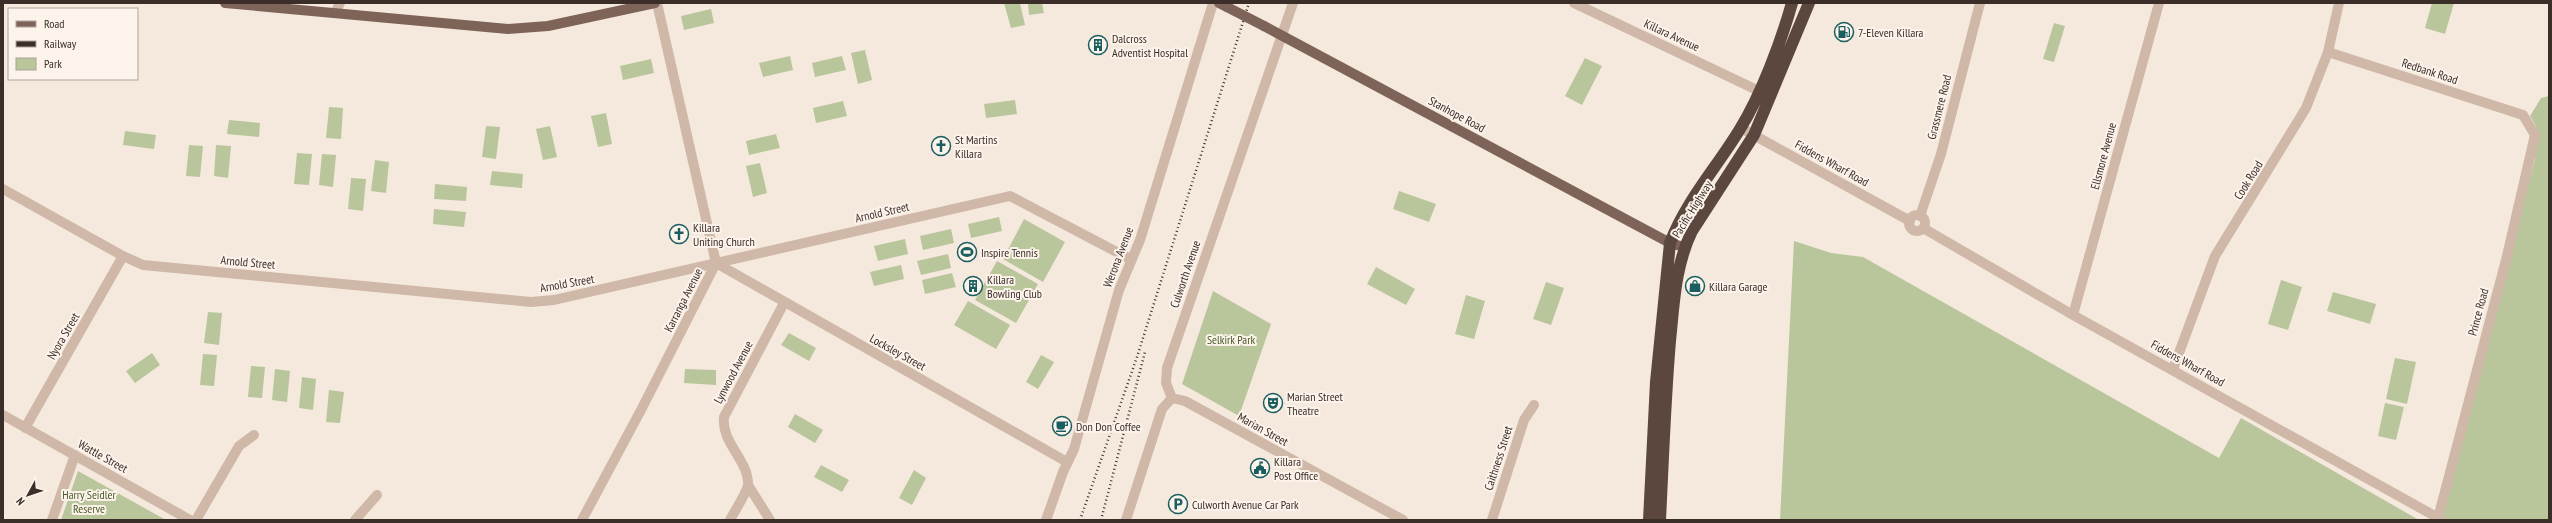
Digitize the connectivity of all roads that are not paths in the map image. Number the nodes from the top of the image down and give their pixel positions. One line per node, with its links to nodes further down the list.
1 (225, 3): 13 (main road)
2 (340, 3): 13 (street)
3 (656, 3): 13 (main road); 28 (street, Karranga Avenue)
4 (1213, 3): 27 (street, Werona Avenue)
5 (1293, 3): 14 (street)
6 (1574, 3): 16 (street, Killara Avenue)
7 (1792, 3): 16 (highway, Pacific Highway)
8 (1809, 3): 19 (highway, Pacific Highway)
9 (1980, 3): 21 (street, Grassmere Road)
10 (2159, 3): 30 (street, Ellsmore Avenue)
11 (2339, 3): 15 (street, Cook Road)
12 (1223, 5): 14 (main road, Stanhope Road, bridge)
13 (335, 13)
14 (1281, 35): 24 (main road, Stanhope Road); 32 (street, Culworth Avenue)
15 (2328, 52): 17 (street, Redbank Road); 31 (street, Cook Road)
16 (1759, 91): 18 (highway, Pacific Highway)
17 (2523, 115): 41 (street, Prince Road)
18 (1741, 128): 19 (street, Fiddens Wharf Road); 24 (highway, Pacific Highway)
19 (1754, 135): 22 (street, Fiddens Wharf Road); 25 (highway, Pacific Highway)
20 (3, 189): 26 (street, Arnold Street)
21 (1920, 216): 22 (street); 23 (street)
22 (1910, 221): 23 (street)
23 (1923, 228): 30 (street, Fiddens Wharf Road)
24 (1670, 242): 25 (main road, Stanhope Road); 53 (highway, Pacific Highway)
25 (1684, 247): 54 (highway, Pacific Highway)
26 (123, 256): 28 (street, Arnold Street); 35 (street, Nyora Street)
27 (1130, 259): 28 (street, Arnold Street); 38 (street, Werona Avenue)
28 (716, 263): 29 (street, Locksley Street); 46 (street, Karranga Avenue)
29 (784, 303): 38 (street, Locksley Street); 39 (street, Lynwood Avenue)
30 (2073, 315): 31 (street, Fiddens Wharf Road)
31 (2173, 369): 41 (street, Fiddens Wharf Road)
32 (1172, 398): 50 (street); 51 (street, Marian Street)
33 (1534, 406): 52 (street, Caithness Street)
34 (3, 415): 35 (street, Wattle Street)
35 (25, 428): 37 (street, Wattle Street)
36 (254, 435): 44 (street)
37 (75, 455): 42 (street); 43 (street, Wattle Street)
38 (1067, 462): 49 (street, Werona Avenue)
39 (748, 485): 47 (street); 48 (street, Lynwood Avenue)
40 (377, 495): 45 (street)
41 (2440, 519)
42 (52, 520)
43 (190, 520)
44 (196, 520)
45 (355, 520)
46 (582, 520)
47 (730, 520)
48 (770, 520)
49 (1046, 520)
50 (1126, 520)
51 (1403, 520)
52 (1492, 520)
53 (1649, 520)
54 (1660, 520)

